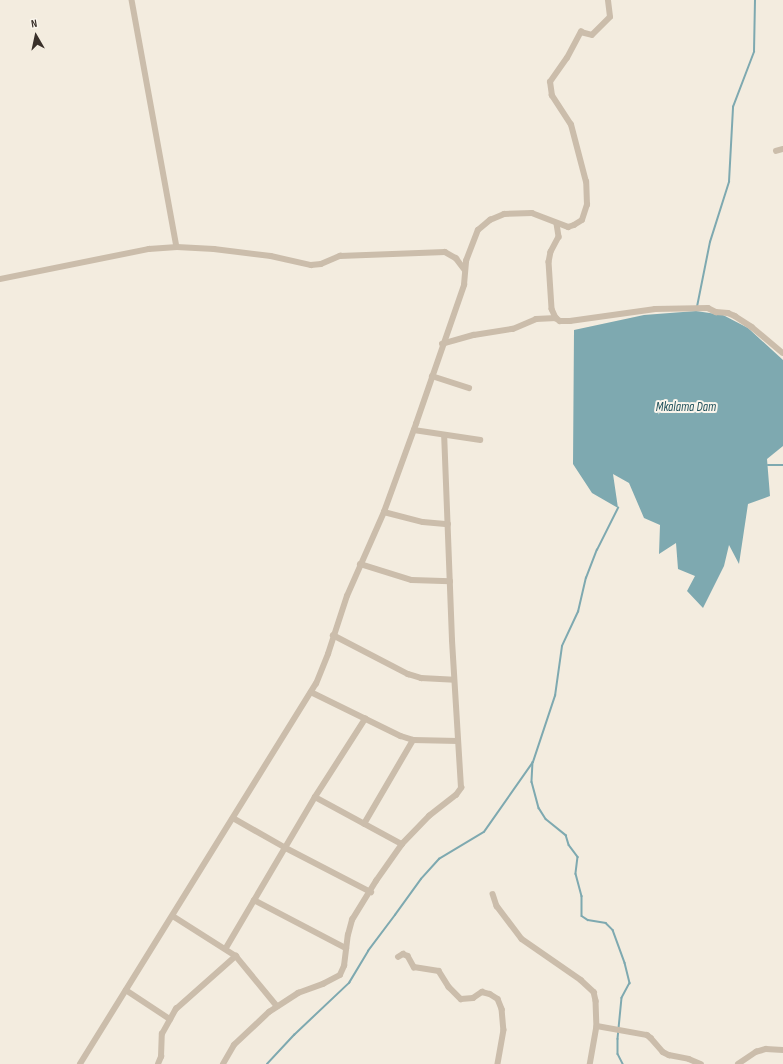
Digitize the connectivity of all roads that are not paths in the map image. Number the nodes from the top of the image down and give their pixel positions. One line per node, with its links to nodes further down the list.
1 (132, 0): 6 (street)
2 (608, 0): 5 (street)
3 (783, 149): 4 (street)
4 (776, 151)
5 (557, 224): 7 (street); 9 (street)
6 (177, 247): 7 (street); 8 (street)
7 (466, 271): 10 (street)
8 (0, 279)
9 (556, 318): 10 (street); 11 (street)
10 (442, 344): 12 (street)
11 (783, 353)
12 (432, 376): 13 (street); 14 (street)
13 (469, 388)
14 (414, 430): 15 (street); 17 (street)
15 (444, 436): 16 (street); 18 (street)
16 (480, 440)
17 (384, 512): 18 (street); 19 (street)
18 (448, 524): 20 (street)
19 (360, 564): 20 (street); 21 (street)
20 (450, 581): 22 (street)
21 (334, 635): 22 (street); 23 (street)
22 (454, 680): 26 (street)
23 (311, 692): 24 (street); 28 (street)
24 (365, 719): 25 (street); 27 (street)
25 (413, 740): 26 (street); 29 (street)
26 (458, 742): 30 (street)
27 (315, 797): 29 (street); 31 (street)
28 (233, 818): 31 (street); 35 (street)
29 (364, 824): 30 (street)
30 (402, 844): 32 (street)
31 (286, 848): 32 (street); 34 (street)
32 (371, 892): 37 (street)
33 (493, 894): 43 (street)
34 (254, 900): 36 (street); 37 (street)
35 (173, 916): 36 (street); 40 (street)
36 (226, 948): 38 (street)
37 (346, 948): 41 (street)
38 (236, 956): 41 (street); 42 (street)
39 (398, 957): 48 (street)
40 (126, 990): 42 (street); 45 (street)
41 (277, 1006): 47 (street)
42 (170, 1019): 46 (street)
43 (598, 1026): 49 (street); 50 (street)
44 (783, 1050): 51 (street)
45 (83, 1063)
46 (158, 1064)
47 (223, 1064)
48 (498, 1064)
49 (590, 1064)
50 (701, 1064)
51 (738, 1064)

